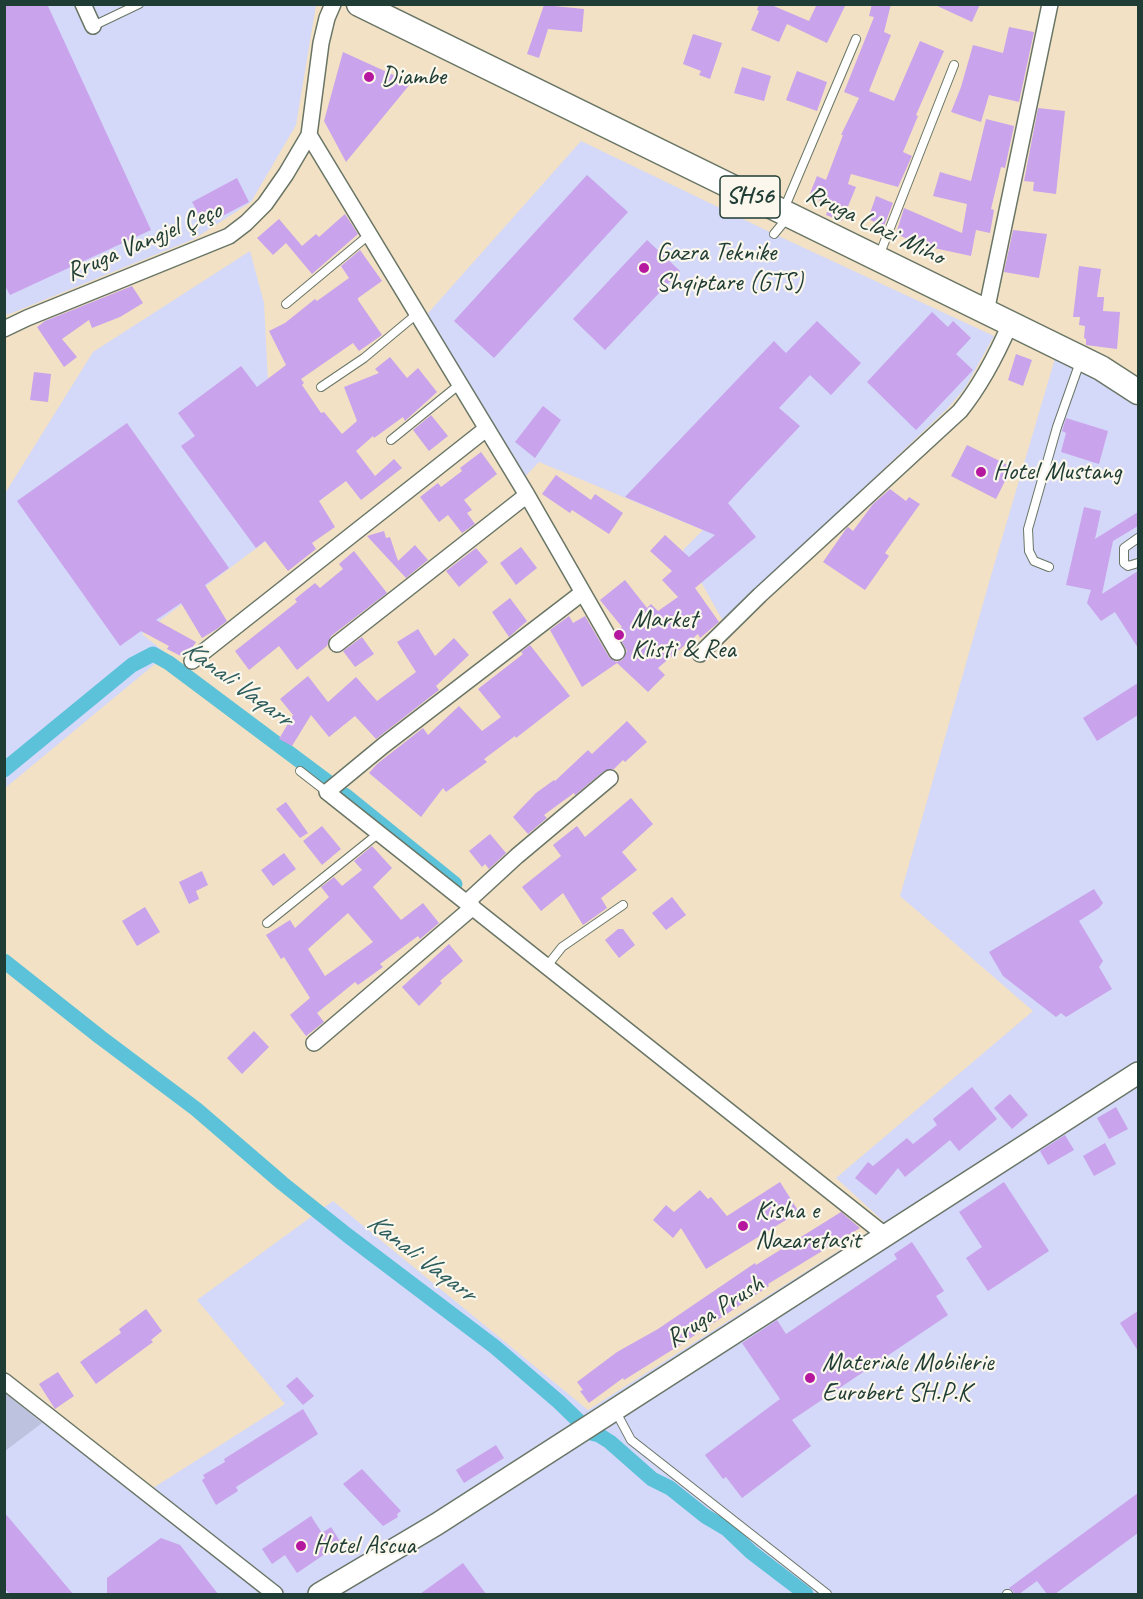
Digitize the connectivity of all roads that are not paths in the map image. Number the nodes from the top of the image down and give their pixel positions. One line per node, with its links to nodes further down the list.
1 (83, 4): 6 (street)
2 (139, 4): 6 (lane)
3 (333, 4): 9 (street, Rruga Vangjel Çeço)
4 (359, 4): 10 (main road, Rruga Llazi Miho / SH56)
5 (1050, 4): 14 (street)
6 (93, 26)
7 (856, 39): 10 (lane)
8 (954, 64): 12 (lane)
9 (309, 135): 11 (street); 17 (street, Rruga Vangjel Çeço)
10 (782, 221): 12 (main road, Rruga Llazi Miho / SH56)
11 (370, 234): 13 (lane); 15 (street)
12 (877, 259): 14 (main road, Rruga Llazi Miho / SH56)
13 (286, 304)
14 (986, 312): 16 (main road, Rruga Llazi Miho / SH56)
15 (418, 313): 19 (street); 20 (lane)
16 (1010, 324): 18 (main road, Rruga Llazi Miho / SH56); 31 (street)
17 (4, 329)
18 (1081, 358): 21 (main road, Rruga Llazi Miho / SH56); 27 (lane)
19 (460, 384): 22 (street); 23 (lane)
20 (321, 387)
21 (1138, 392)
22 (486, 429): 24 (street); 32 (street)
23 (391, 440)
24 (527, 495): 28 (street); 29 (street)
25 (1138, 538): 26 (lane)
26 (1138, 563)
27 (1049, 567)
28 (582, 592): 30 (street); 35 (street)
29 (337, 644)
30 (617, 652)
31 (700, 654)
32 (192, 660)
33 (300, 771): 35 (lane)
34 (610, 778): 37 (street)
35 (327, 792): 36 (street)
36 (379, 833): 37 (street); 39 (lane)
37 (470, 905): 40 (street); 41 (street)
38 (623, 905): 40 (lane)
39 (267, 923)
40 (547, 966): 43 (street)
41 (314, 1043)
42 (1138, 1073): 43 (street, Rruga Prush)
43 (885, 1235): 45 (street, Rruga Prush)
44 (4, 1381): 46 (street)
45 (605, 1414): 47 (street, Rruga Prush); 48 (lane)
46 (275, 1594)
47 (319, 1594)
48 (827, 1594)

